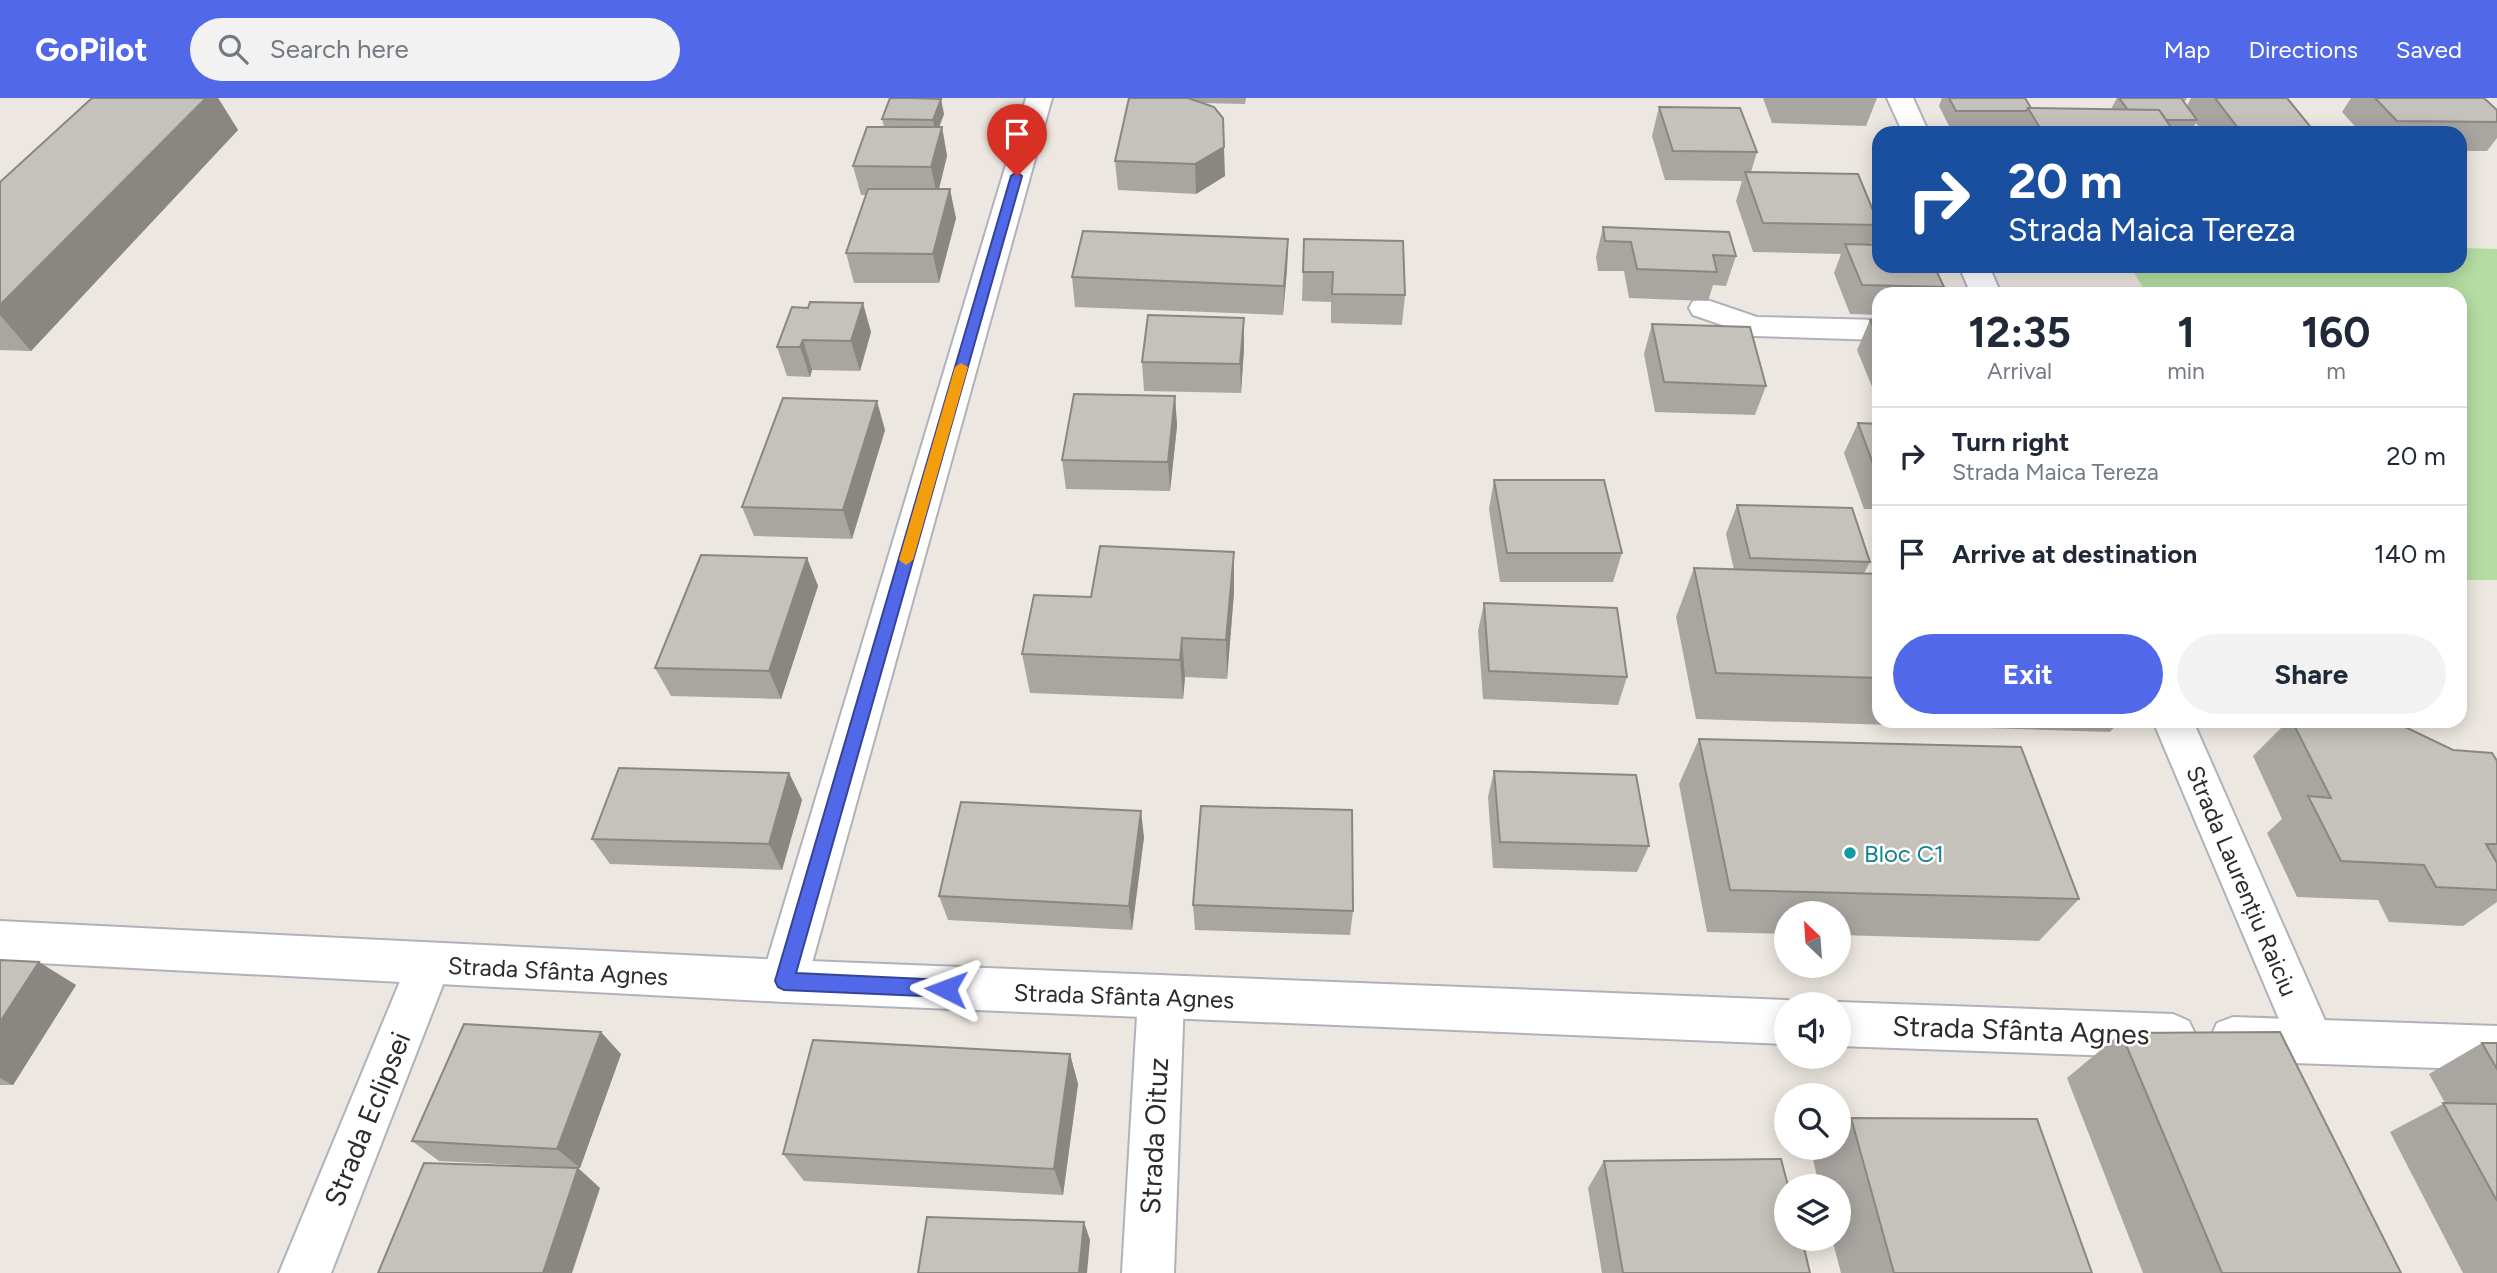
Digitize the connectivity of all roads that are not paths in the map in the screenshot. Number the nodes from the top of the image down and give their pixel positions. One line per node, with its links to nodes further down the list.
1 (1039, 98): 9 (street)
2 (1900, 98): 3 (street)
3 (1913, 126)
4 (1704, 308): 5 (street)
5 (1872, 330)
6 (2176, 728): 14 (street, Strada Laurențiu Raiciu)
7 (0, 941): 8 (street, Strada Sfânta Agnes)
8 (429, 964): 9 (street, Strada Sfânta Agnes); 17 (street, Strada Eclipsei)
9 (784, 981): 10 (street, Strada Sfânta Agnes)
10 (1161, 998): 11 (street, Strada Sfânta Agnes); 18 (street, Strada Oituz)
11 (1774, 1022)
12 (1851, 1024): 13 (street, Strada Sfânta Agnes)
13 (2248, 1039): 14 (street, Strada Sfânta Agnes); 16 (street)
14 (2311, 1041): 15 (street, Strada Sfânta Agnes)
15 (2497, 1048)
16 (2272, 1088)
17 (305, 1273)
18 (1148, 1273)

